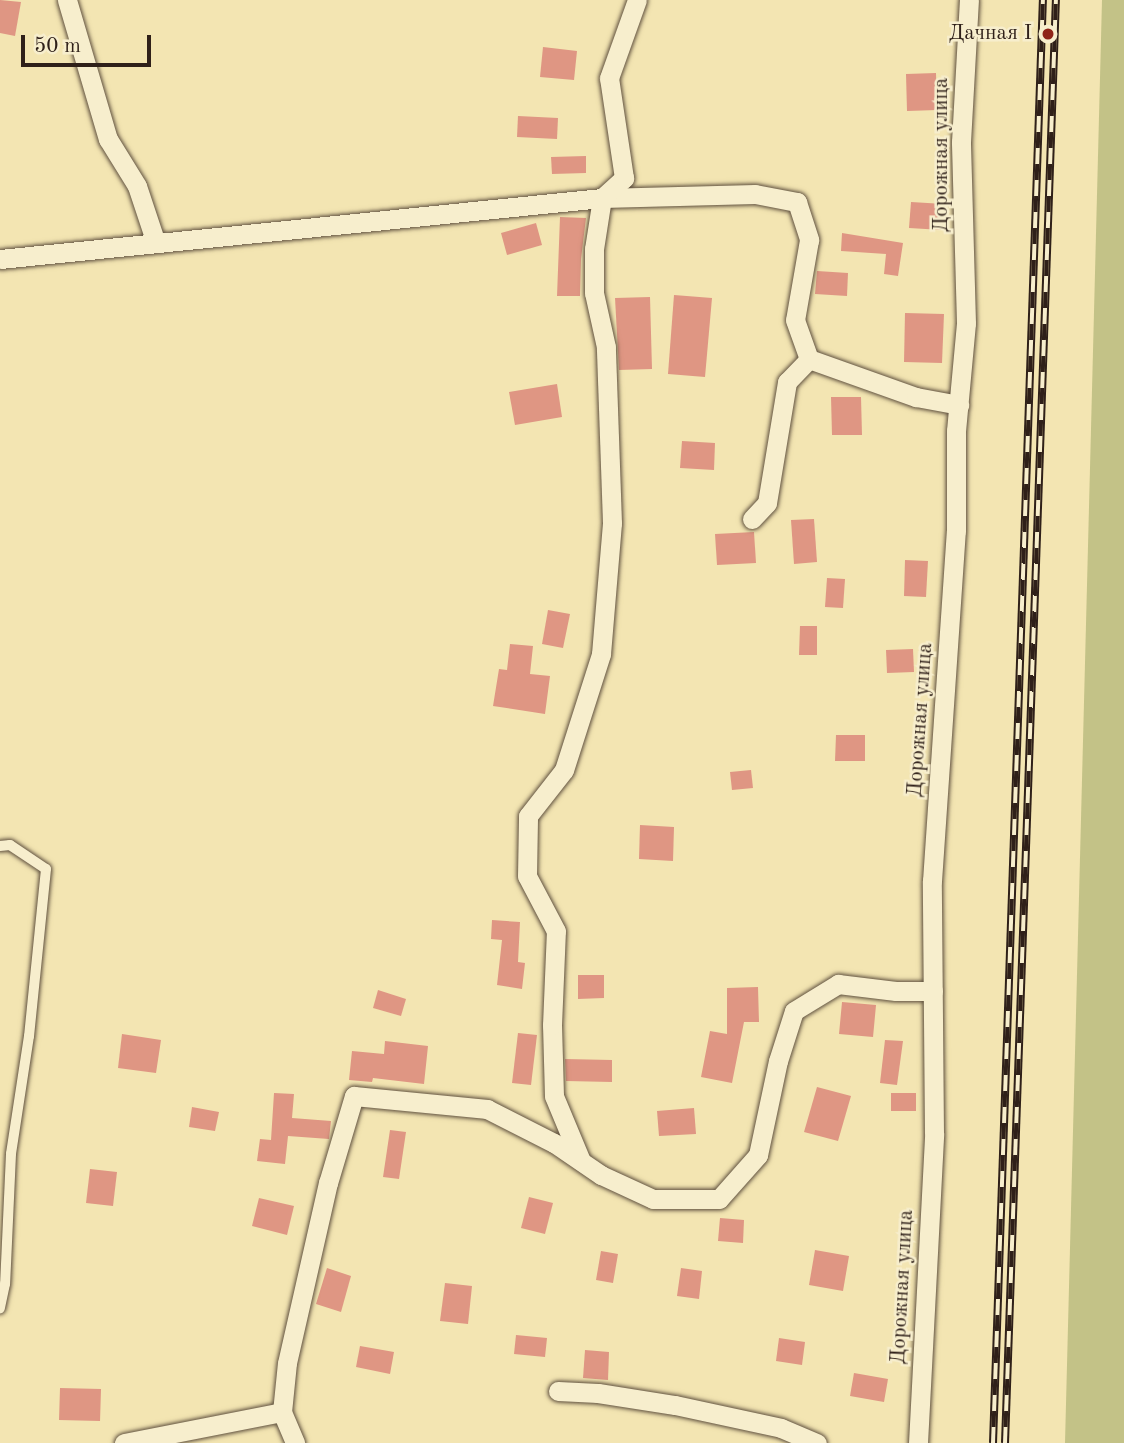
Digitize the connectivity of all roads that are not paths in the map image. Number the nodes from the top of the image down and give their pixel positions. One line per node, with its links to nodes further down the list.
1 (67, 0): 5 (street)
2 (637, 0): 4 (street)
3 (969, 0): 8 (street, Дорожная улица)
4 (602, 198): 5 (street); 7 (street); 12 (street)
5 (156, 243): 6 (street)
6 (0, 258)
7 (809, 359): 8 (street); 9 (street)
8 (959, 405): 11 (street, Дорожная улица)
9 (752, 519)
10 (0, 846): 13 (lane)
11 (933, 991): 12 (street); 19 (street, Дорожная улица)
12 (581, 1162): 15 (street)
13 (0, 1308)
14 (558, 1391): 18 (street)
15 (282, 1412): 16 (street); 17 (street)
16 (124, 1443)
17 (295, 1443)
18 (817, 1443)
19 (918, 1443)

